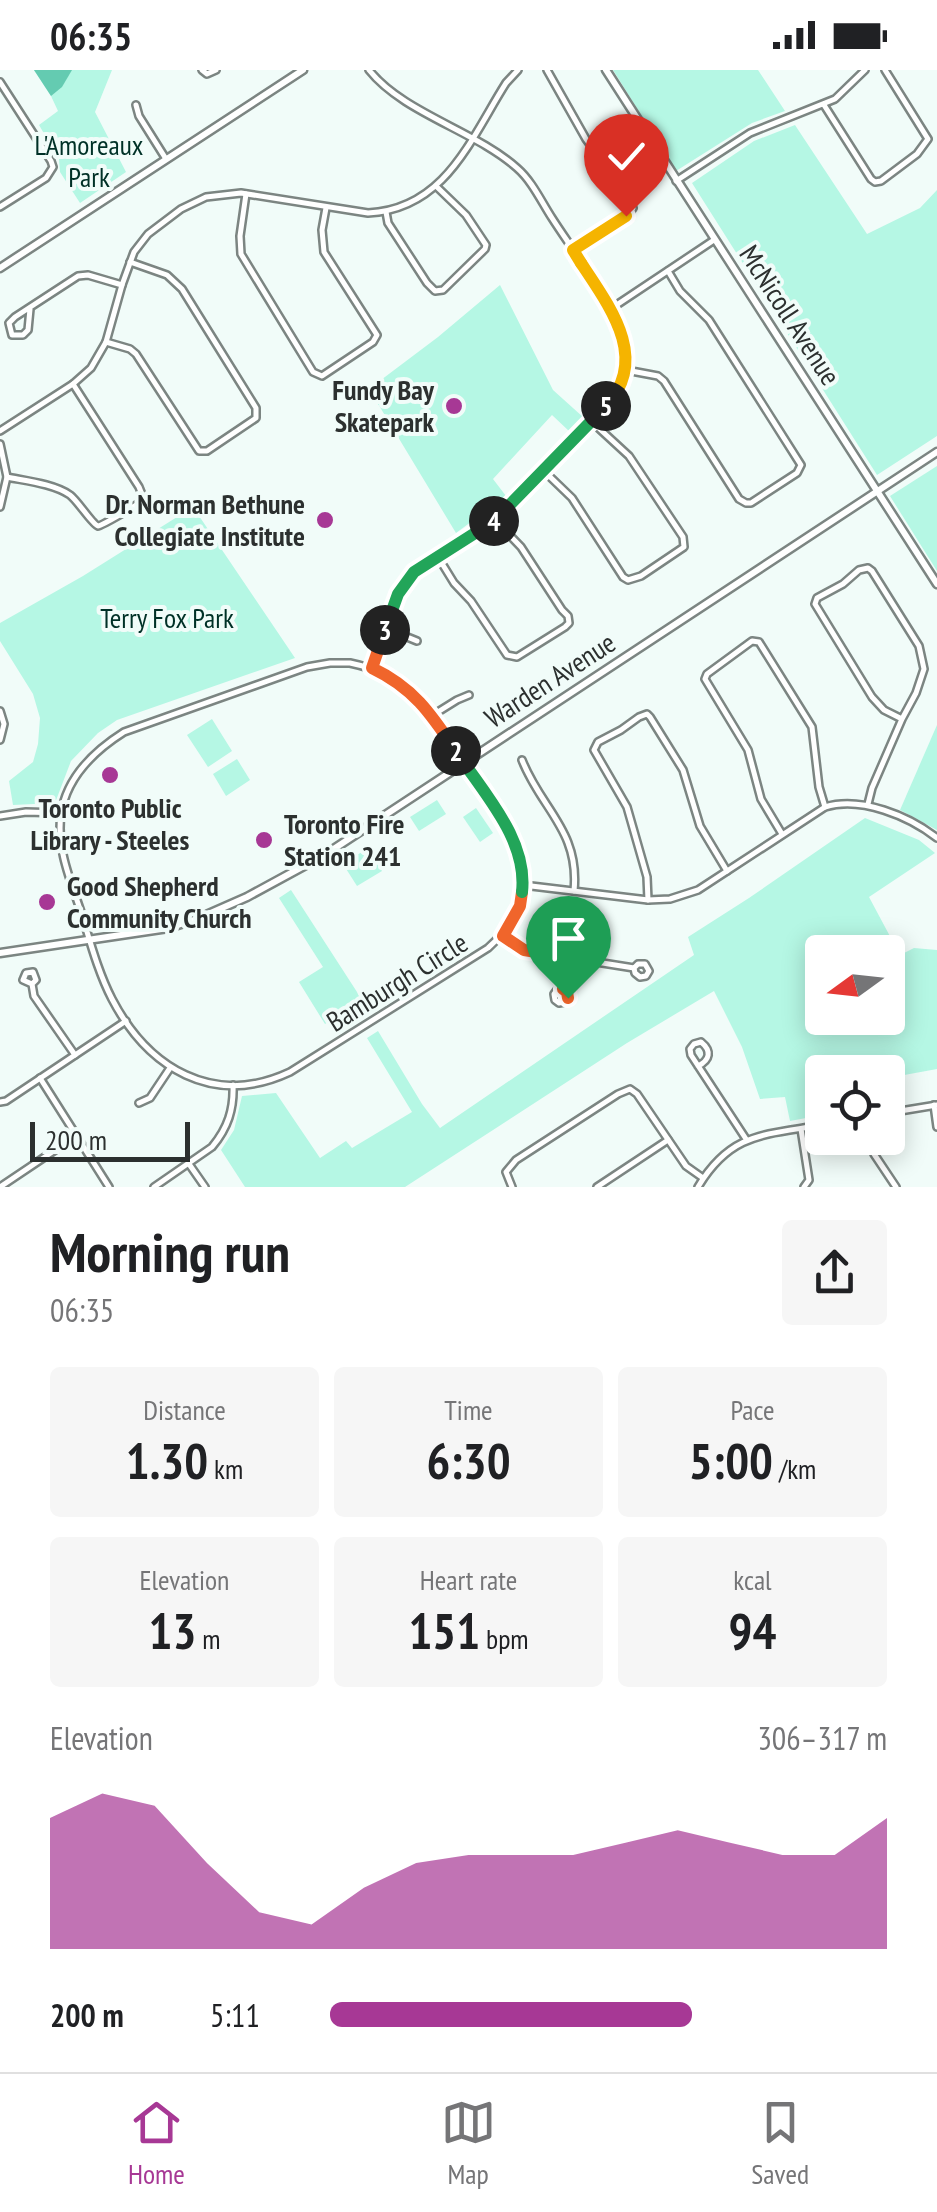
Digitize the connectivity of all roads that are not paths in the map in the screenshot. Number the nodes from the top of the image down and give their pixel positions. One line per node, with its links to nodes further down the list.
1 (202, 70): 2 (street)
2 (216, 70)
3 (303, 70): 14 (main road)
4 (369, 70): 13 (street)
5 (518, 70): 13 (street)
6 (547, 70): 22 (street)
7 (606, 70): 15 (main road, McNicoll Avenue)
8 (864, 70): 11 (street)
9 (885, 70): 11 (street)
10 (0, 82): 18 (street)
11 (824, 104): 15 (street)
12 (136, 105): 14 (street)
13 (472, 138): 16 (street); 22 (street)
14 (166, 159): 24 (main road)
15 (676, 181): 21 (main road, McNicoll Avenue)
16 (436, 188): 20 (street); 20 (street)
17 (246, 194): 19 (street); 19 (street); 23 (street)
18 (1, 203)
19 (326, 208): 20 (street)
20 (386, 212)
21 (714, 240): 25 (street); 38 (main road, McNicoll Avenue)
22 (573, 250): 28 (street)
23 (130, 262): 26 (street); 29 (street)
24 (0, 268)
25 (668, 271): 28 (street); 30 (street)
26 (122, 286): 27 (street); 29 (street)
27 (30, 309): 27 (street)
28 (609, 310): 30 (street)
29 (106, 342): 31 (street)
30 (626, 370): 32 (street)
31 (74, 384): 33 (street); 37 (street)
32 (592, 421): 36 (street); 36 (street)
33 (0, 431)
34 (0, 444): 37 (street)
35 (937, 452): 38 (main road, Warden Avenue)
36 (544, 471): 40 (street)
37 (7, 478): 39 (street)
38 (878, 490): 42 (main road, McNicoll Avenue); 52 (main road, Warden Avenue)
39 (0, 507)
40 (496, 520): 41 (street); 41 (street)
41 (438, 557): 43 (street)
42 (937, 584)
43 (386, 628): 44 (street); 45 (street)
44 (417, 641)
45 (372, 668): 48 (street); 55 (street)
46 (469, 695): 48 (street)
47 (0, 710): 50 (street)
48 (432, 716): 52 (street)
49 (902, 719): 49 (street); 53 (street)
50 (0, 740)
51 (522, 760): 61 (street)
52 (464, 764): 60 (street); 64 (main road, Warden Avenue)
53 (868, 804): 54 (street); 58 (street)
54 (826, 806): 57 (street); 57 (street)
55 (61, 813): 56 (street); 64 (street, Bamburgh Circle)
56 (0, 816)
57 (782, 834): 59 (street)
58 (937, 838)
59 (727, 871): 62 (street); 62 (street)
60 (523, 885): 61 (street); 63 (street, Bamburgh Circle)
61 (574, 890): 62 (street)
62 (648, 900)
63 (503, 936): 66 (street); 75 (street, Bamburgh Circle)
64 (90, 940): 65 (main road, Warden Avenue); 70 (street, Bamburgh Circle)
65 (0, 953)
66 (567, 957): 67 (street); 69 (street)
67 (634, 968)
68 (32, 984): 71 (street)
69 (563, 989)
70 (126, 1020): 71 (street); 73 (street, Bamburgh Circle)
71 (75, 1055): 74 (street)
72 (698, 1066): 72 (street); 84 (street)
73 (170, 1068): 75 (street, Bamburgh Circle); 77 (street)
74 (40, 1078): 76 (street); 83 (street)
75 (233, 1085): 87 (street)
76 (0, 1102)
77 (139, 1103)
78 (935, 1105): 79 (street); 80 (street)
79 (905, 1110)
80 (937, 1127)
81 (805, 1128): 82 (street)
82 (800, 1129): 84 (street); 96 (street)
83 (76, 1136): 89 (street); 90 (street)
84 (746, 1139): 88 (street)
85 (668, 1140): 88 (street); 93 (street); 94 (street)
86 (875, 1155): 97 (street)
87 (189, 1164): 91 (street); 92 (street)
88 (703, 1178): 95 (street)
89 (0, 1187)
90 (109, 1187)
91 (154, 1187)
92 (205, 1187)
93 (512, 1187)
94 (597, 1187)
95 (698, 1187)
96 (804, 1187)
97 (896, 1187)

